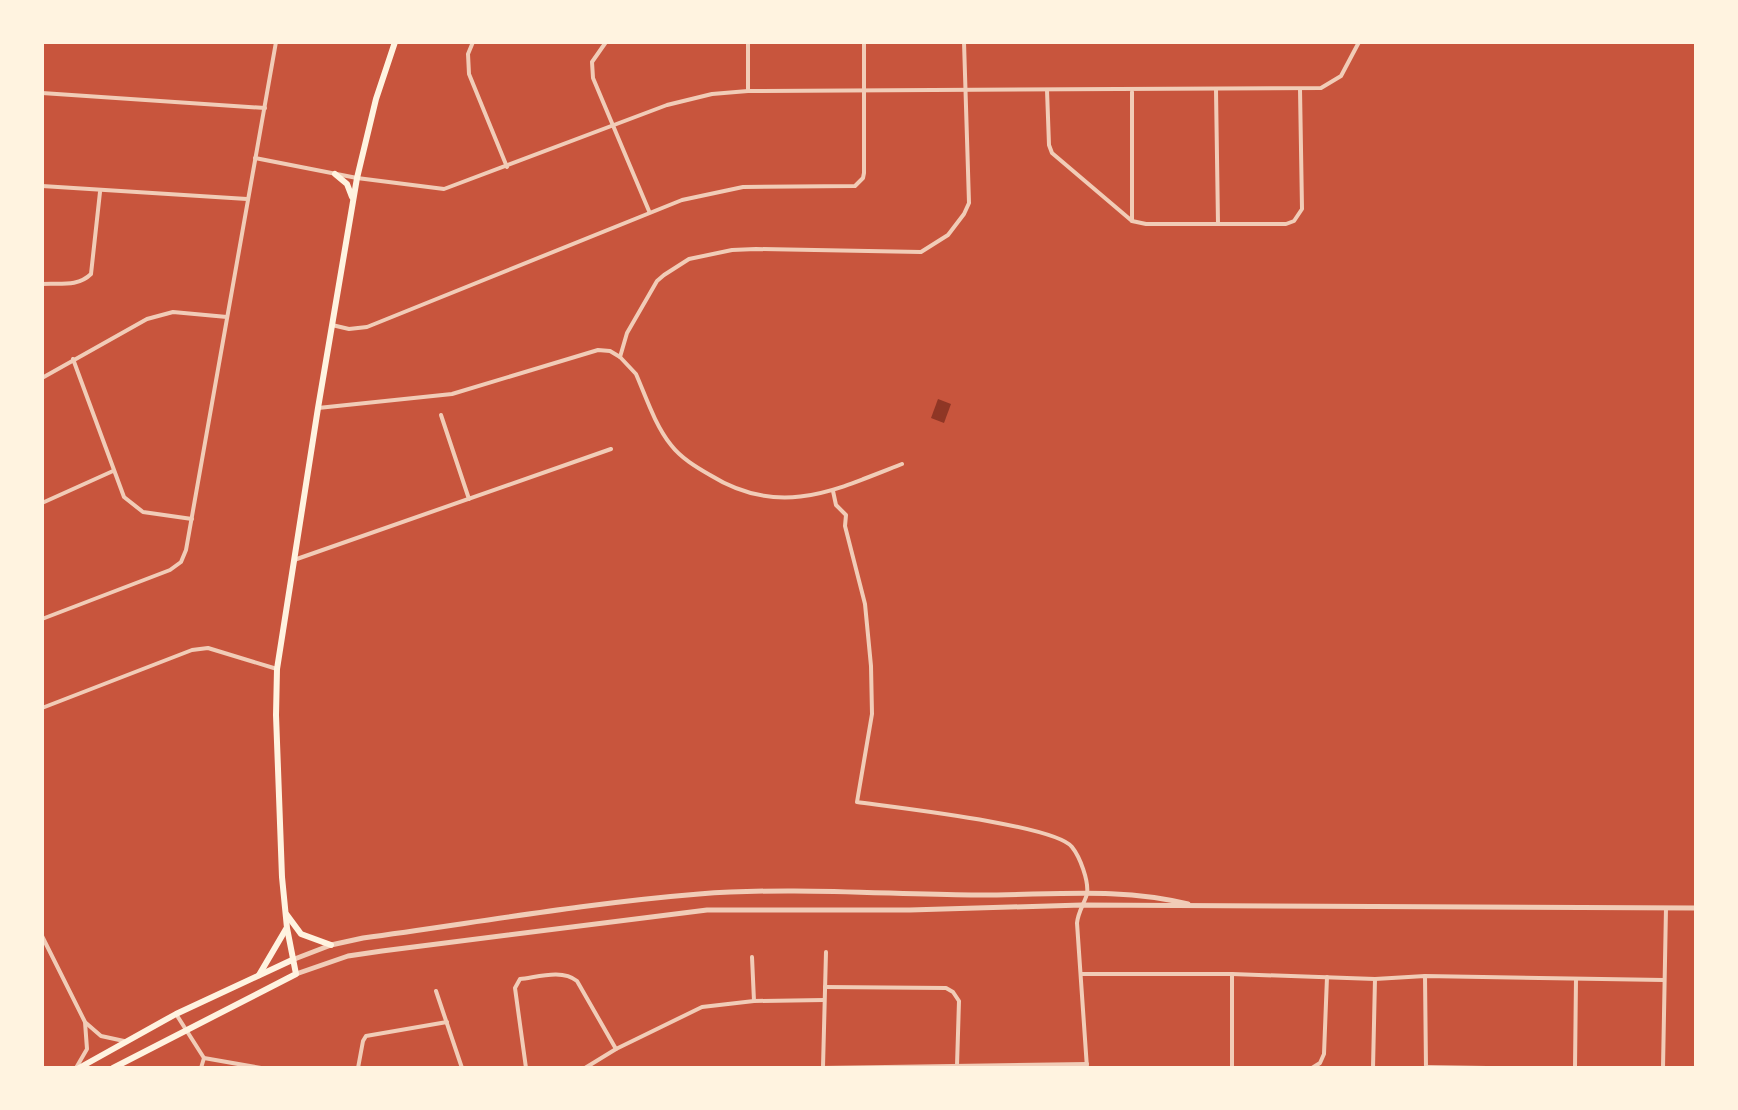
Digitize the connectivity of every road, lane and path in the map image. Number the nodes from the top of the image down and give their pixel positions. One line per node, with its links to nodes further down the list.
1 (276, 42): 17 (street)
2 (395, 42): 22 (main road)
3 (473, 42): 20 (street)
4 (606, 42): 18 (street)
5 (748, 42): 14 (street)
6 (864, 42): 10 (street)
7 (964, 42): 15 (street)
8 (1359, 42): 9 (street)
9 (1300, 89): 13 (street); 29 (street)
10 (865, 90): 14 (street); 15 (street); 27 (street)
11 (1047, 90): 12 (street); 15 (street); 28 (street)
12 (1132, 90): 13 (street); 28 (street)
13 (1216, 90): 29 (street)
14 (748, 91): 18 (street)
15 (964, 91): 33 (street)
16 (42, 93): 17 (street)
17 (265, 108): 19 (street)
18 (612, 124): 20 (street); 27 (street)
19 (255, 158): 21 (street); 25 (street)
20 (507, 167): 22 (street)
21 (335, 174): 22 (street); 26 (main road)
22 (357, 178): 26 (main road)
23 (42, 186): 24 (street)
24 (100, 192): 25 (street); 30 (street)
25 (247, 199): 31 (street)
26 (354, 200): 32 (main road)
27 (649, 211): 32 (street)
28 (1132, 221): 29 (street)
29 (1218, 224)
30 (42, 284)
31 (228, 318): 34 (street); 44 (street)
32 (332, 325): 36 (main road)
33 (620, 357): 36 (street); 41 (street)
34 (73, 359): 35 (street); 39 (street)
35 (42, 378)
36 (318, 408): 45 (main road)
37 (441, 415): 42 (street)
38 (611, 449): 42 (street)
39 (113, 471): 43 (street); 44 (street)
40 (863, 479): 41 (street)
41 (833, 491): 49 (street)
42 (469, 499): 45 (street)
43 (42, 503)
44 (192, 519): 46 (street)
45 (294, 560): 47 (main road)
46 (42, 619)
47 (277, 669): 48 (street); 54 (main road)
48 (42, 708)
49 (1087, 893): 50 (street); 51 (street); 57 (street)
50 (1082, 905): 51 (street); 61 (street); 62 (street)
51 (1193, 905): 52 (street)
52 (1666, 908): 53 (street); 69 (street)
53 (1696, 908)
54 (285, 912): 55 (main road); 57 (main road)
55 (287, 928): 60 (main road); 66 (main road)
56 (43, 940): 75 (street)
57 (331, 945): 60 (street)
58 (826, 952): 70 (street)
59 (752, 957): 73 (street)
60 (292, 960): 61 (main road); 66 (main road)
61 (296, 974): 77 (main road)
62 (1081, 974): 63 (street); 82 (street)
63 (1232, 974): 65 (street); 96 (street)
64 (1425, 976): 67 (street); 68 (street); 86 (street)
65 (1327, 977): 67 (street); 83 (street)
66 (257, 978): 74 (main road)
67 (1375, 979): 98 (street)
68 (1576, 979): 69 (street); 100 (street)
69 (1664, 980): 101 (street)
70 (825, 987): 72 (street); 81 (street)
71 (436, 991): 76 (street)
72 (824, 1000): 73 (street); 95 (street)
73 (754, 1001): 79 (street)
74 (176, 1014): 77 (street); 78 (main road)
75 (85, 1022): 78 (street); 87 (street)
76 (447, 1022): 91 (street); 92 (street)
77 (185, 1029): 80 (street); 88 (main road)
78 (125, 1041): 87 (main road)
79 (616, 1049): 93 (street); 94 (street)
80 (204, 1058): 89 (street); 90 (street)
81 (957, 1066): 84 (street); 85 (street)
82 (1087, 1066): 85 (street)
83 (1321, 1066): 97 (street)
84 (916, 1067): 95 (street)
85 (965, 1067)
86 (1426, 1067): 99 (street)
87 (78, 1068)
88 (113, 1068)
89 (201, 1068)
90 (261, 1068)
91 (358, 1068)
92 (462, 1068)
93 (526, 1068)
94 (585, 1068)
95 (822, 1068)
96 (1232, 1068)
97 (1312, 1068)
98 (1373, 1068)
99 (1487, 1068)
100 (1575, 1068)
101 (1663, 1068)

